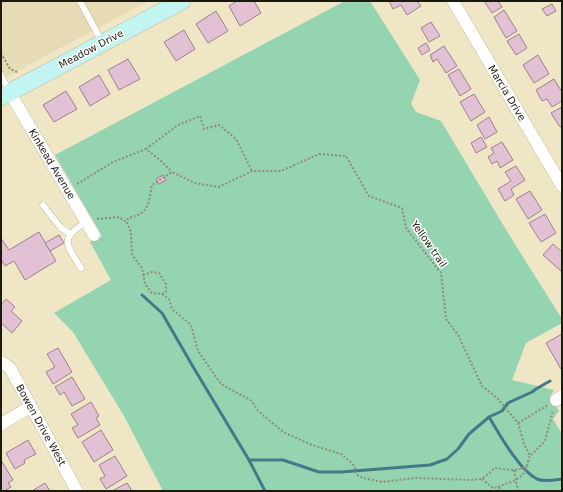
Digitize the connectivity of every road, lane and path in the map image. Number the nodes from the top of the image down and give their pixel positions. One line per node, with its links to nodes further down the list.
1 (80, 1): 4 (lane)
2 (182, 1): 4 (street, Meadow Drive)
3 (452, 1): 12 (street, Marcia Drive)
4 (102, 43): 8 (street, Meadow Drive)
5 (1, 53): 6 (path)
6 (17, 72)
7 (1, 75): 8 (lane)
8 (5, 95): 13 (street, Kinkead Avenue)
9 (146, 149): 10 (path); 11 (path, Yellow trail); 13 (path)
10 (252, 171): 11 (path, Yellow trail); 25 (path, Yellow trail)
11 (172, 172): 16 (path)
12 (562, 186)
13 (66, 188): 15 (street, Kinkead Avenue)
14 (43, 204): 17 (lane)
15 (86, 222): 16 (path); 17 (lane); 18 (street, Kinkead Avenue)
16 (127, 224): 20 (path)
17 (70, 234): 19 (lane)
18 (94, 235)
19 (81, 268)
20 (143, 275): 21 (path); 21 (path)
21 (162, 294): 30 (path)
22 (1, 362): 24 (street, Bowen Drive West)
23 (559, 398): 25 (path); 27 (path)
24 (30, 407): 26 (street); 33 (street, Bowen Drive West)
25 (518, 423): 27 (path, Yellow trail)
26 (1, 424)
27 (530, 455): 28 (path)
28 (527, 464): 29 (path); 31 (path)
29 (514, 470): 30 (path); 31 (path)
30 (482, 479): 32 (path)
31 (516, 481): 32 (path); 35 (path)
32 (498, 487): 34 (path)
33 (77, 491)
34 (504, 491)
35 (518, 491)

